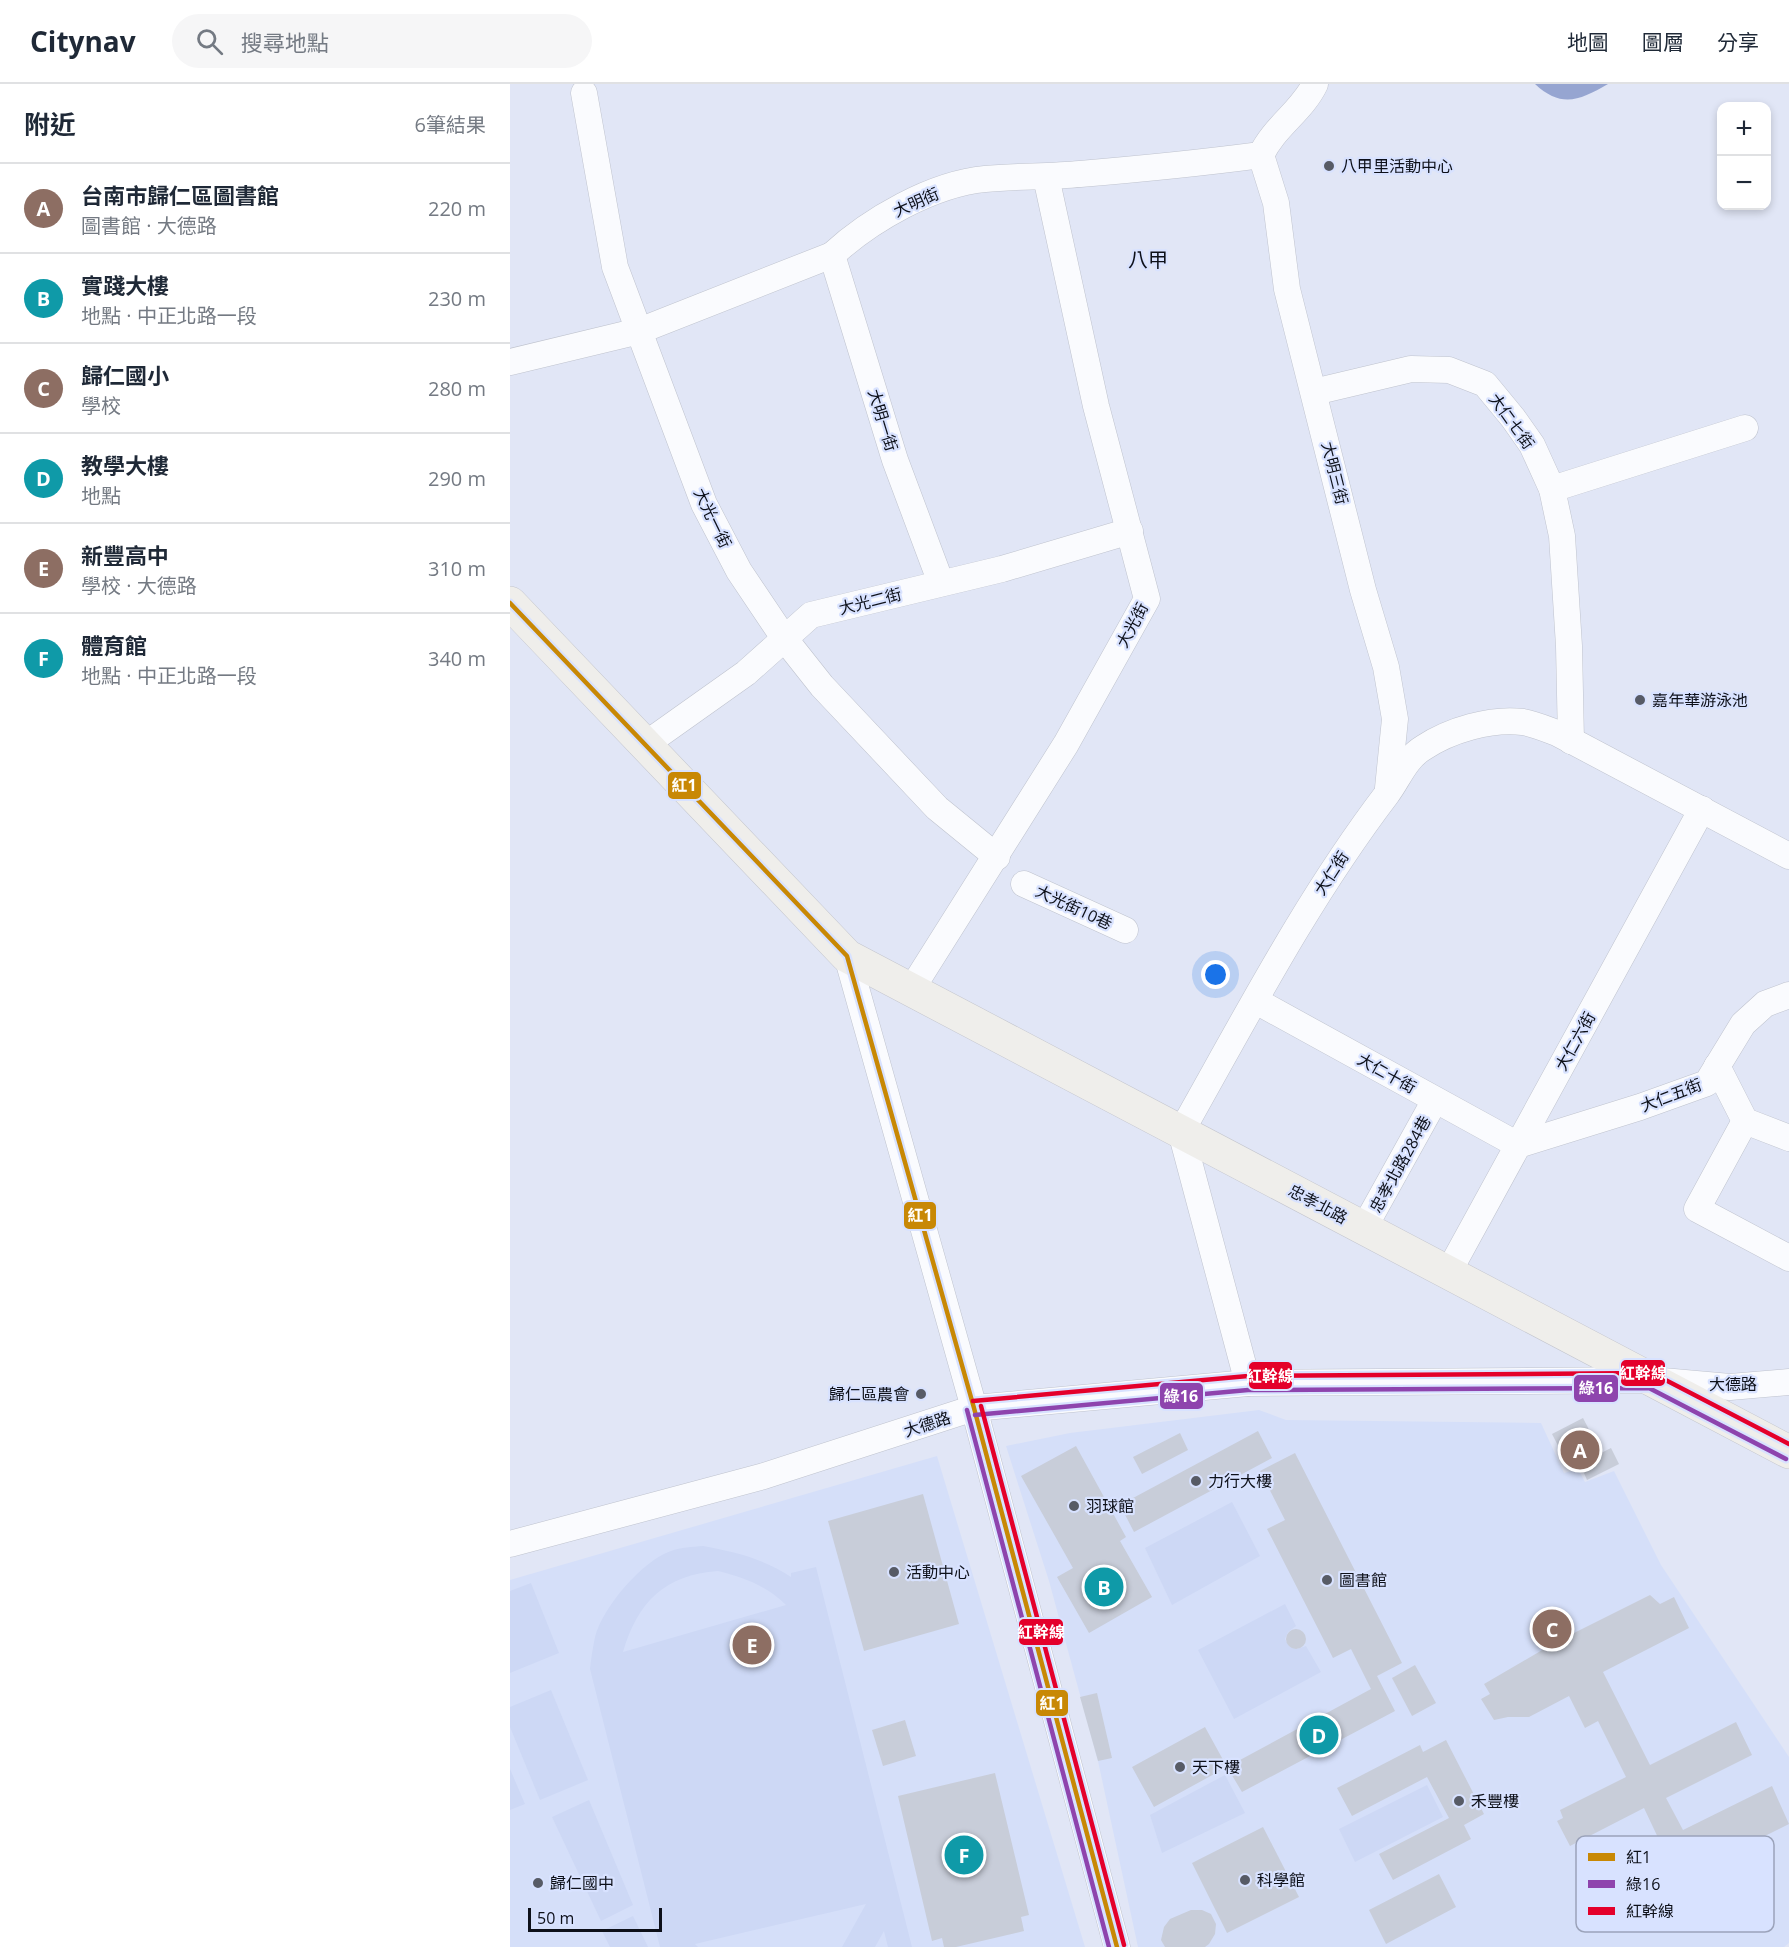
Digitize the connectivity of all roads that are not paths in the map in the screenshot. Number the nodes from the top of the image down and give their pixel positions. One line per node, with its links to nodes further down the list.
1 (1315, 84): 3 (street)
2 (584, 93): 6 (street, 大光一街)
3 (1261, 155): 4 (street, 大明街); 8 (street, 大明三街)
4 (1046, 177): 5 (street, 大明街); 11 (street, 大光街)
5 (832, 255): 6 (street, 大明街); 12 (street, 大明一街)
6 (639, 331): 7 (street, 大明街); 14 (street, 大光一街)
7 (510, 362)
8 (1314, 392): 10 (street, 大仁七街); 17 (street, 大明三街)
9 (1745, 428): 10 (street)
10 (1552, 489): 15 (street, 大仁七街)
11 (1130, 531): 12 (street, 大光二街); 20 (street, 大光街)
12 (941, 583): 14 (street, 大光二街)
13 (510, 603): 16 (main road, 忠孝北路)
14 (784, 638): 16 (street, 大光二街); 20 (street, 大光一街)
15 (1571, 741): 17 (street, 大仁街); 18 (street, 大仁街)
16 (646, 744): 23 (main road, 忠孝北路)
17 (1388, 792): 26 (street, 大仁街)
18 (1702, 809): 19 (street, 大仁街); 32 (street, 大仁六街)
19 (1789, 856)
20 (997, 857): 24 (street, 大光街)
21 (1024, 884): 22 (street, 大光街10巷)
22 (1125, 930)
23 (847, 956): 24 (main road, 忠孝北路); 39 (street)
24 (911, 990): 30 (main road, 忠孝北路)
25 (1789, 995): 27 (street, 大仁五街)
26 (1256, 1001): 28 (street, 大仁十街); 30 (street, 大仁街)
27 (1717, 1066): 29 (street); 32 (street, 大仁五街)
28 (1436, 1100): 32 (street, 大仁十街); 33 (street, 忠孝北路284巷)
29 (1745, 1121): 31 (street); 34 (street)
30 (1181, 1132): 33 (main road, 忠孝北路); 38 (street)
31 (1789, 1138)
32 (1518, 1145): 35 (street, 大仁六街)
33 (1364, 1228): 35 (main road, 忠孝北路)
34 (1789, 1258)
35 (1448, 1273): 36 (main road, 忠孝北路)
36 (1651, 1380): 37 (street, 大德路); 38 (street, 大德路); 40 (main road, 忠孝北路)
37 (1789, 1382)
38 (1248, 1383): 39 (street, 大德路)
39 (974, 1408): 41 (street, 大德路); 42 (street)
40 (1789, 1452)
41 (510, 1544)
42 (1117, 1947)

